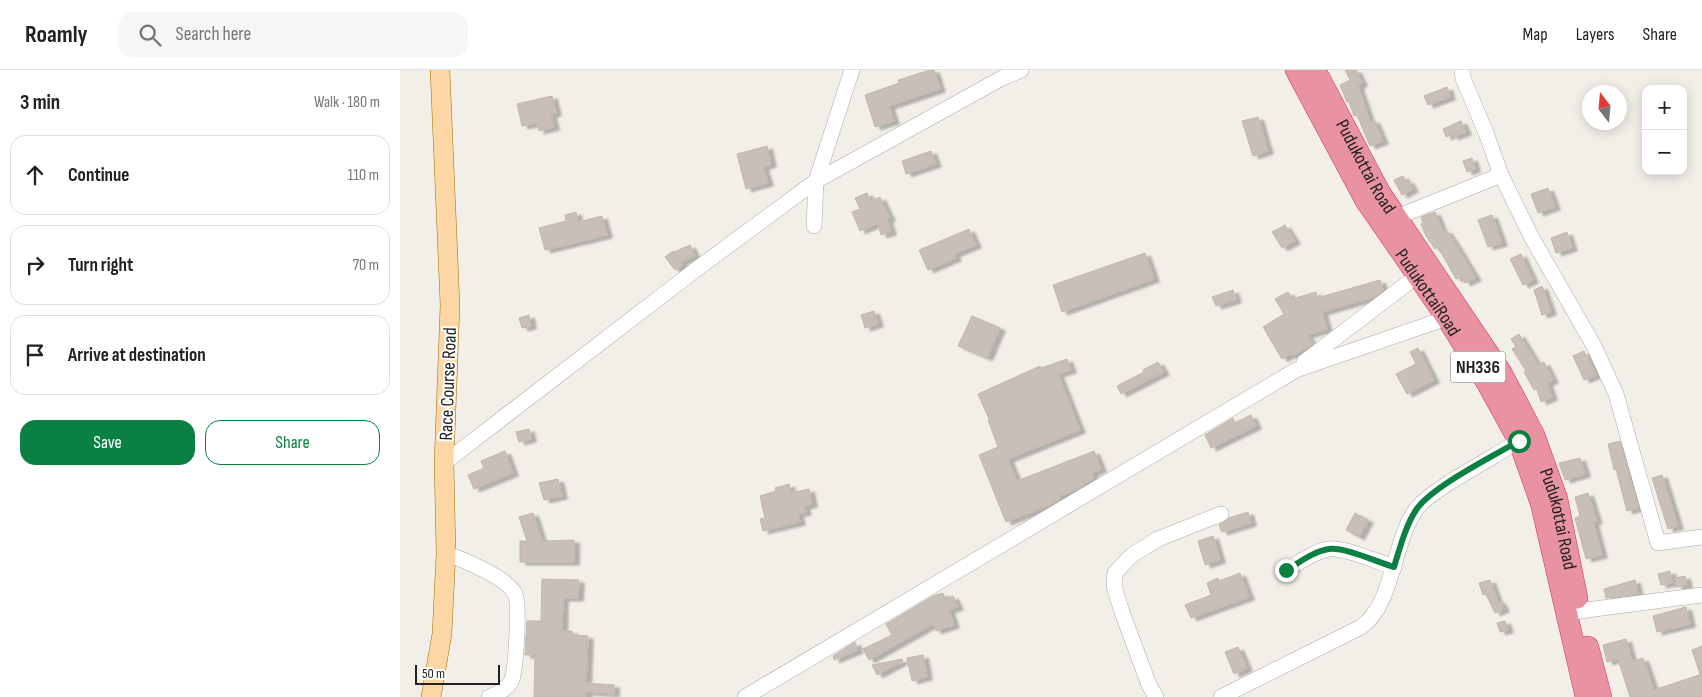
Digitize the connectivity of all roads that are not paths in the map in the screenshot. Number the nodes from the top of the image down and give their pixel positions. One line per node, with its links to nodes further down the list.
1 (440, 70): 15 (main road, Race Course Road)
2 (852, 70): 8 (street)
3 (1021, 70): 8 (street)
4 (1296, 70): 11 (highway, PudukottaiRoad / NH336)
5 (1315, 70): 9 (highway, Pudukottai Road / NH336)
6 (1462, 70): 7 (street)
7 (1501, 175): 9 (street); 17 (street)
8 (816, 181): 10 (street); 15 (street)
9 (1396, 217): 22 (highway, Pudukottai Road / NH336)
10 (814, 226)
11 (1417, 276): 12 (highway, PudukottaiRoad / NH336); 13 (street)
12 (1447, 318): 13 (street); 14 (highway, PudukottaiRoad / NH336)
13 (1296, 370): 25 (street)
14 (1519, 441): 19 (street); 22 (highway, PudukottaiRoad / NH336)
15 (444, 462): 18 (main road, Race Course Road)
16 (1221, 514): 26 (street)
17 (1702, 537)
18 (446, 552): 23 (main road, Race Course Road); 24 (street)
19 (1394, 567): 20 (street); 27 (street)
20 (1286, 570)
21 (1702, 594): 22 (street)
22 (1573, 613): 28 (highway, PudukottaiRoad / NH336); 29 (highway, Pudukottai Road / NH336)
23 (431, 697)
24 (489, 697)
25 (744, 697)
26 (1156, 697)
27 (1220, 697)
28 (1586, 697)
29 (1601, 697)

